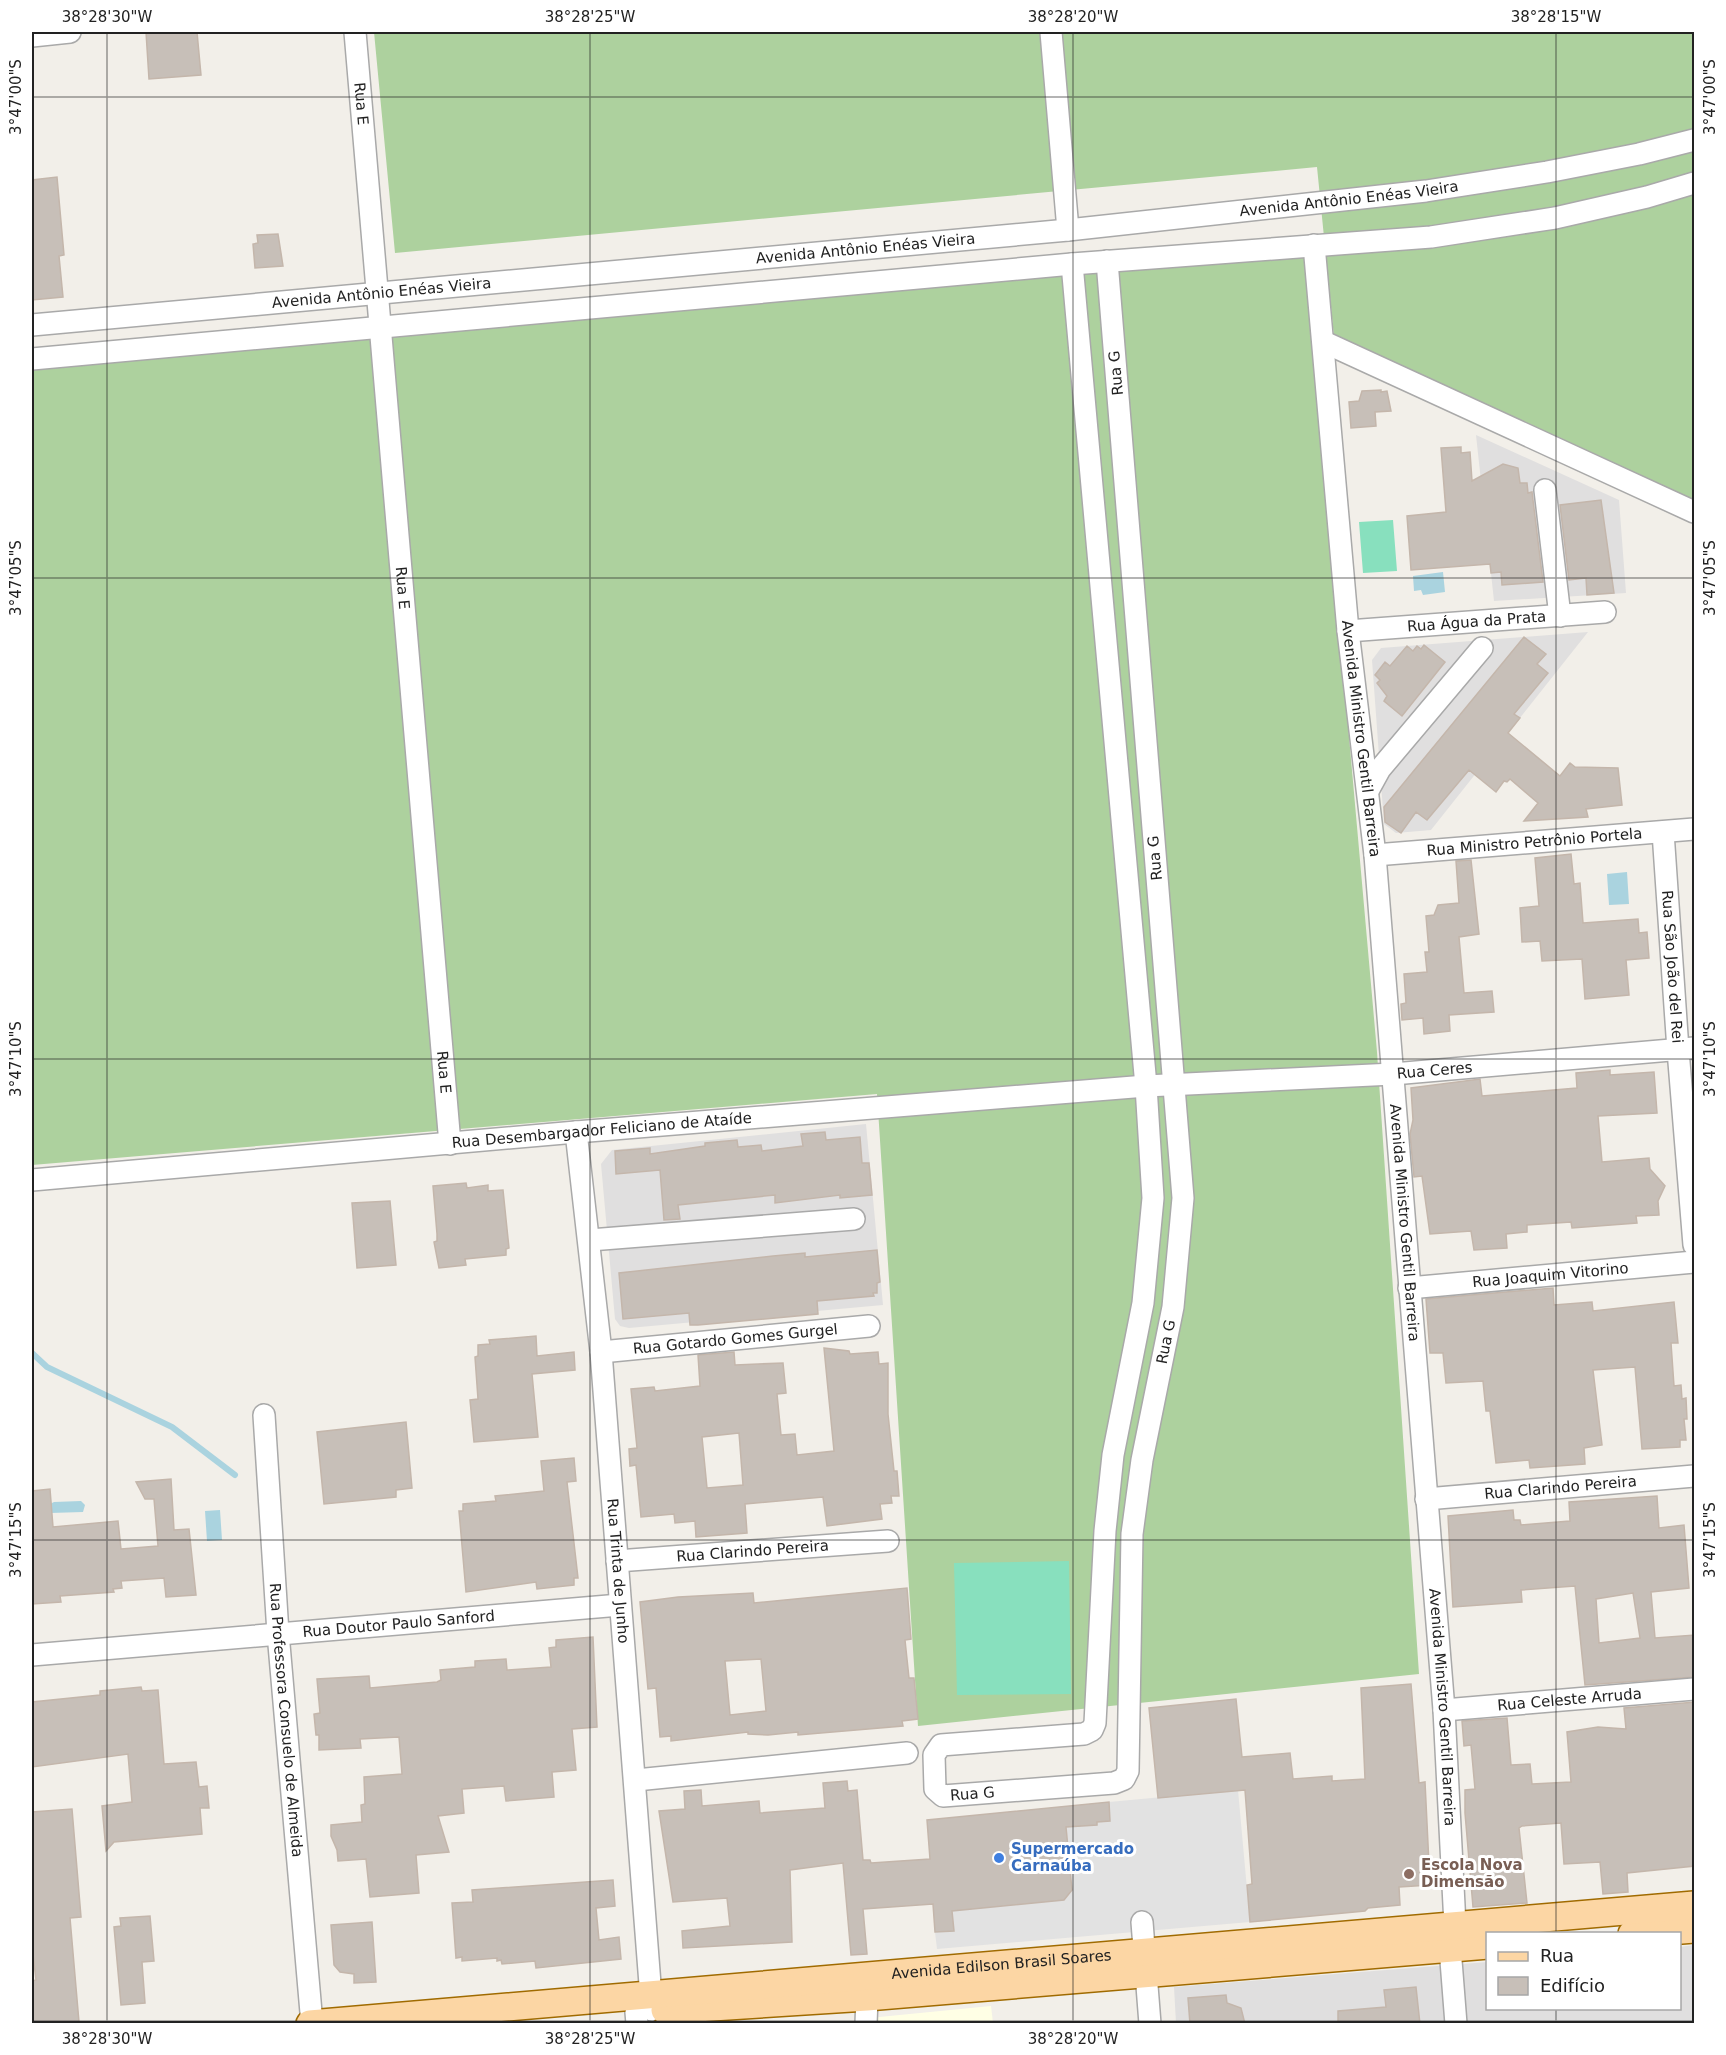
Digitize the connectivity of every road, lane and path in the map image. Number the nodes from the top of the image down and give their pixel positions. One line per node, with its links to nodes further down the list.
1 (62, 32): 4 (street)
2 (356, 32): 11 (street, Rua E)
3 (1051, 32): 7 (street)
4 (32, 36)
5 (1695, 140): 7 (street, Avenida Antônio Enéas Vieira)
6 (1695, 183): 8 (street)
7 (1068, 230): 11 (street, Avenida Antônio Enéas Vieira)
8 (1314, 245): 9 (street); 14 (street, Avenida Ministro Gentil Barreira)
9 (1107, 261): 10 (street); 28 (street, Rua G)
10 (1072, 264): 13 (street); 29 (street, Rua G)
11 (376, 293): 12 (street, Avenida Antônio Enéas Vieira); 13 (street, Rua E)
12 (32, 325)
13 (379, 327): 15 (street); 31 (street, Rua E)
14 (1324, 342): 17 (street); 20 (street, Avenida Ministro Gentil Barreira)
15 (32, 359)
16 (1545, 490): 19 (street)
17 (1695, 512)
18 (1605, 612): 19 (street, Rua Água da Prata)
19 (1560, 616): 20 (street, Rua Água da Prata)
20 (1348, 631): 22 (street, Avenida Ministro Gentil Barreira)
21 (1482, 648): 22 (street)
22 (1369, 789): 25 (street, Avenida Ministro Gentil Barreira)
23 (1695, 830): 24 (street, Rua Ministro Petrônio Portela)
24 (1663, 832): 25 (street, Rua Ministro Petrônio Portela); 26 (street, Rua São João del Rei)
25 (1375, 855): 27 (street, Avenida Ministro Gentil Barreira)
26 (1686, 1049): 27 (street, Rua Ceres); 35 (street, Rua São João del Rei)
27 (1393, 1074): 28 (street, Rua Ceres); 37 (street, Avenida Ministro Gentil Barreira)
28 (1173, 1084): 29 (street, Rua Desembargador Feliciano de Ataíde); 50 (street, Rua G)
29 (1146, 1086): 30 (street, Rua Desembargador Feliciano de Ataíde); 49 (street, Rua G)
30 (576, 1132): 31 (street, Rua Desembargador Feliciano de Ataíde); 34 (street, Rua Trinta de Junho)
31 (450, 1144): 32 (street, Rua Desembargador Feliciano de Ataíde)
32 (32, 1180)
33 (854, 1219): 34 (street)
34 (590, 1240): 39 (street, Rua Trinta de Junho)
35 (1695, 1245)
36 (1695, 1262): 37 (street, Rua Joaquim Vitorino)
37 (1409, 1288): 42 (street, Avenida Ministro Gentil Barreira)
38 (869, 1326): 39 (street, Rua Gotardo Gomes Gurgel)
39 (601, 1352): 44 (street, Rua Trinta de Junho)
40 (264, 1415): 46 (street, Rua Professora Consuelo de Almeida)
41 (1695, 1476): 42 (street, Rua Clarindo Pereira)
42 (1426, 1499): 51 (street, Avenida Ministro Gentil Barreira)
43 (888, 1541): 44 (street, Rua Clarindo Pereira)
44 (617, 1561): 45 (street, Rua Trinta de Junho)
45 (620, 1605): 46 (street, Rua Doutor Paulo Sanford); 53 (street, Rua Trinta de Junho)
46 (278, 1633): 47 (street, Rua Doutor Paulo Sanford); 64 (street, Rua Professora Consuelo de Almeida)
47 (32, 1655)
48 (1695, 1689): 51 (street, Rua Celeste Arruda)
49 (1098, 1691): 50 (street); 50 (street, Rua G)
50 (1128, 1691)
51 (1444, 1710): 58 (street, Avenida Ministro Gentil Barreira)
52 (907, 1753): 53 (street)
53 (636, 1780): 62 (street, Rua Trinta de Junho)
54 (1695, 1905): 58 (main road, Avenida Edilson Brasil Soares)
55 (1142, 1922): 60 (street)
56 (1695, 1929): 57 (main road)
57 (1657, 1932)
58 (1453, 1936): 59 (main road, Avenida Edilson Brasil Soares); 60 (main road, Avenida Edilson Brasil Soares); 68 (street, Avenida Ministro Gentil Barreira)
59 (1486, 1944)
60 (1145, 1962): 61 (main road, Avenida Edilson Brasil Soares); 62 (main road, Avenida Edilson Brasil Soares); 67 (street)
61 (867, 1997): 62 (main road, Avenida Edilson Brasil Soares); 66 (street)
62 (644, 2010): 63 (main road, Avenida Edilson Brasil Soares); 65 (main road, Avenida Edilson Brasil Soares)
63 (442, 2017): 64 (main road, Avenida Edilson Brasil Soares)
64 (311, 2023)
65 (485, 2024)
66 (866, 2024)
67 (1150, 2024)
68 (1456, 2024)

